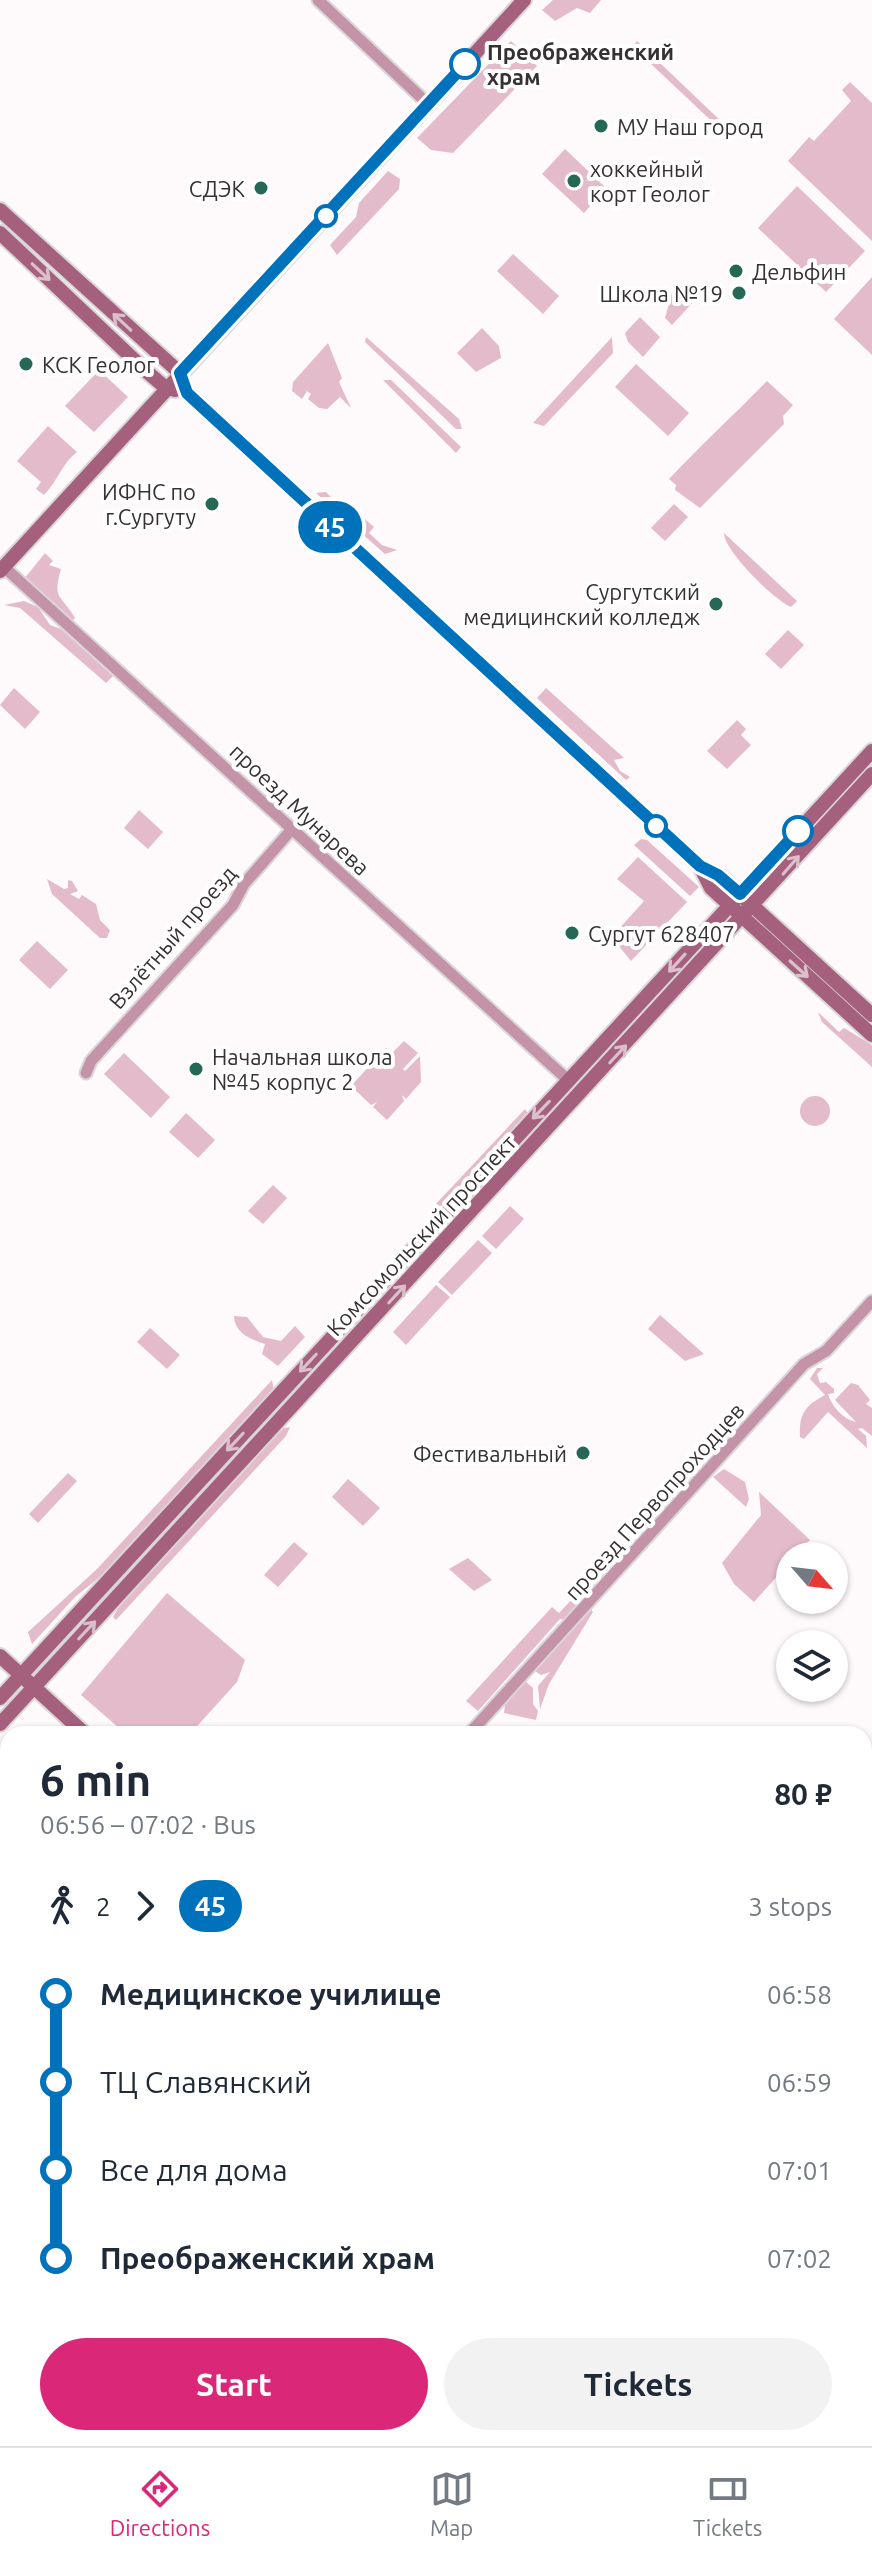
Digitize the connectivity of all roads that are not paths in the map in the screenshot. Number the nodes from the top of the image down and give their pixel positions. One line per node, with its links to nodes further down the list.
1 (318, 0): 3 (street)
2 (524, 0): 3 (main road)
3 (428, 104): 6 (main road)
4 (0, 210): 6 (main road, one-way to 4)
5 (0, 233): 7 (main road, one-way to 7)
6 (180, 373): 7 (main road); 8 (main road)
7 (166, 388): 8 (main road); 9 (main road)
8 (187, 393): 13 (main road)
9 (2, 569): 12 (street, проезд Мунарева)
10 (872, 751): 14 (main road, Комсомольский проспект)
11 (872, 774): 16 (main road, Комсомольский проспект, one-way to 11)
12 (292, 829): 20 (street, Взлётный проезд); 21 (street, проезд Мунарева)
13 (700, 866): 14 (main road); 15 (main road)
14 (740, 894): 15 (main road, Комсомольский проспект); 16 (main road)
15 (729, 905): 17 (main road); 21 (main road, Комсомольский проспект, one-way to 21)
16 (754, 907): 17 (main road, Комсомольский проспект); 18 (main road)
17 (743, 918): 19 (main road, one-way to 19); 25 (main road, Комсомольский проспект, one-way to 17)
18 (872, 1015)
19 (872, 1035)
20 (86, 1073)
21 (569, 1081): 24 (main road, Комсомольский проспект, one-way to 24)
22 (872, 1301): 29 (street, проезд Первопроходцев)
23 (0, 1656): 24 (main road)
24 (21, 1675): 25 (main road); 26 (main road, Комсомольский проспект)
25 (34, 1687): 27 (main road, Комсомольский проспект); 28 (main road)
26 (0, 1698)
27 (0, 1724)
28 (76, 1726)
29 (476, 1726)

